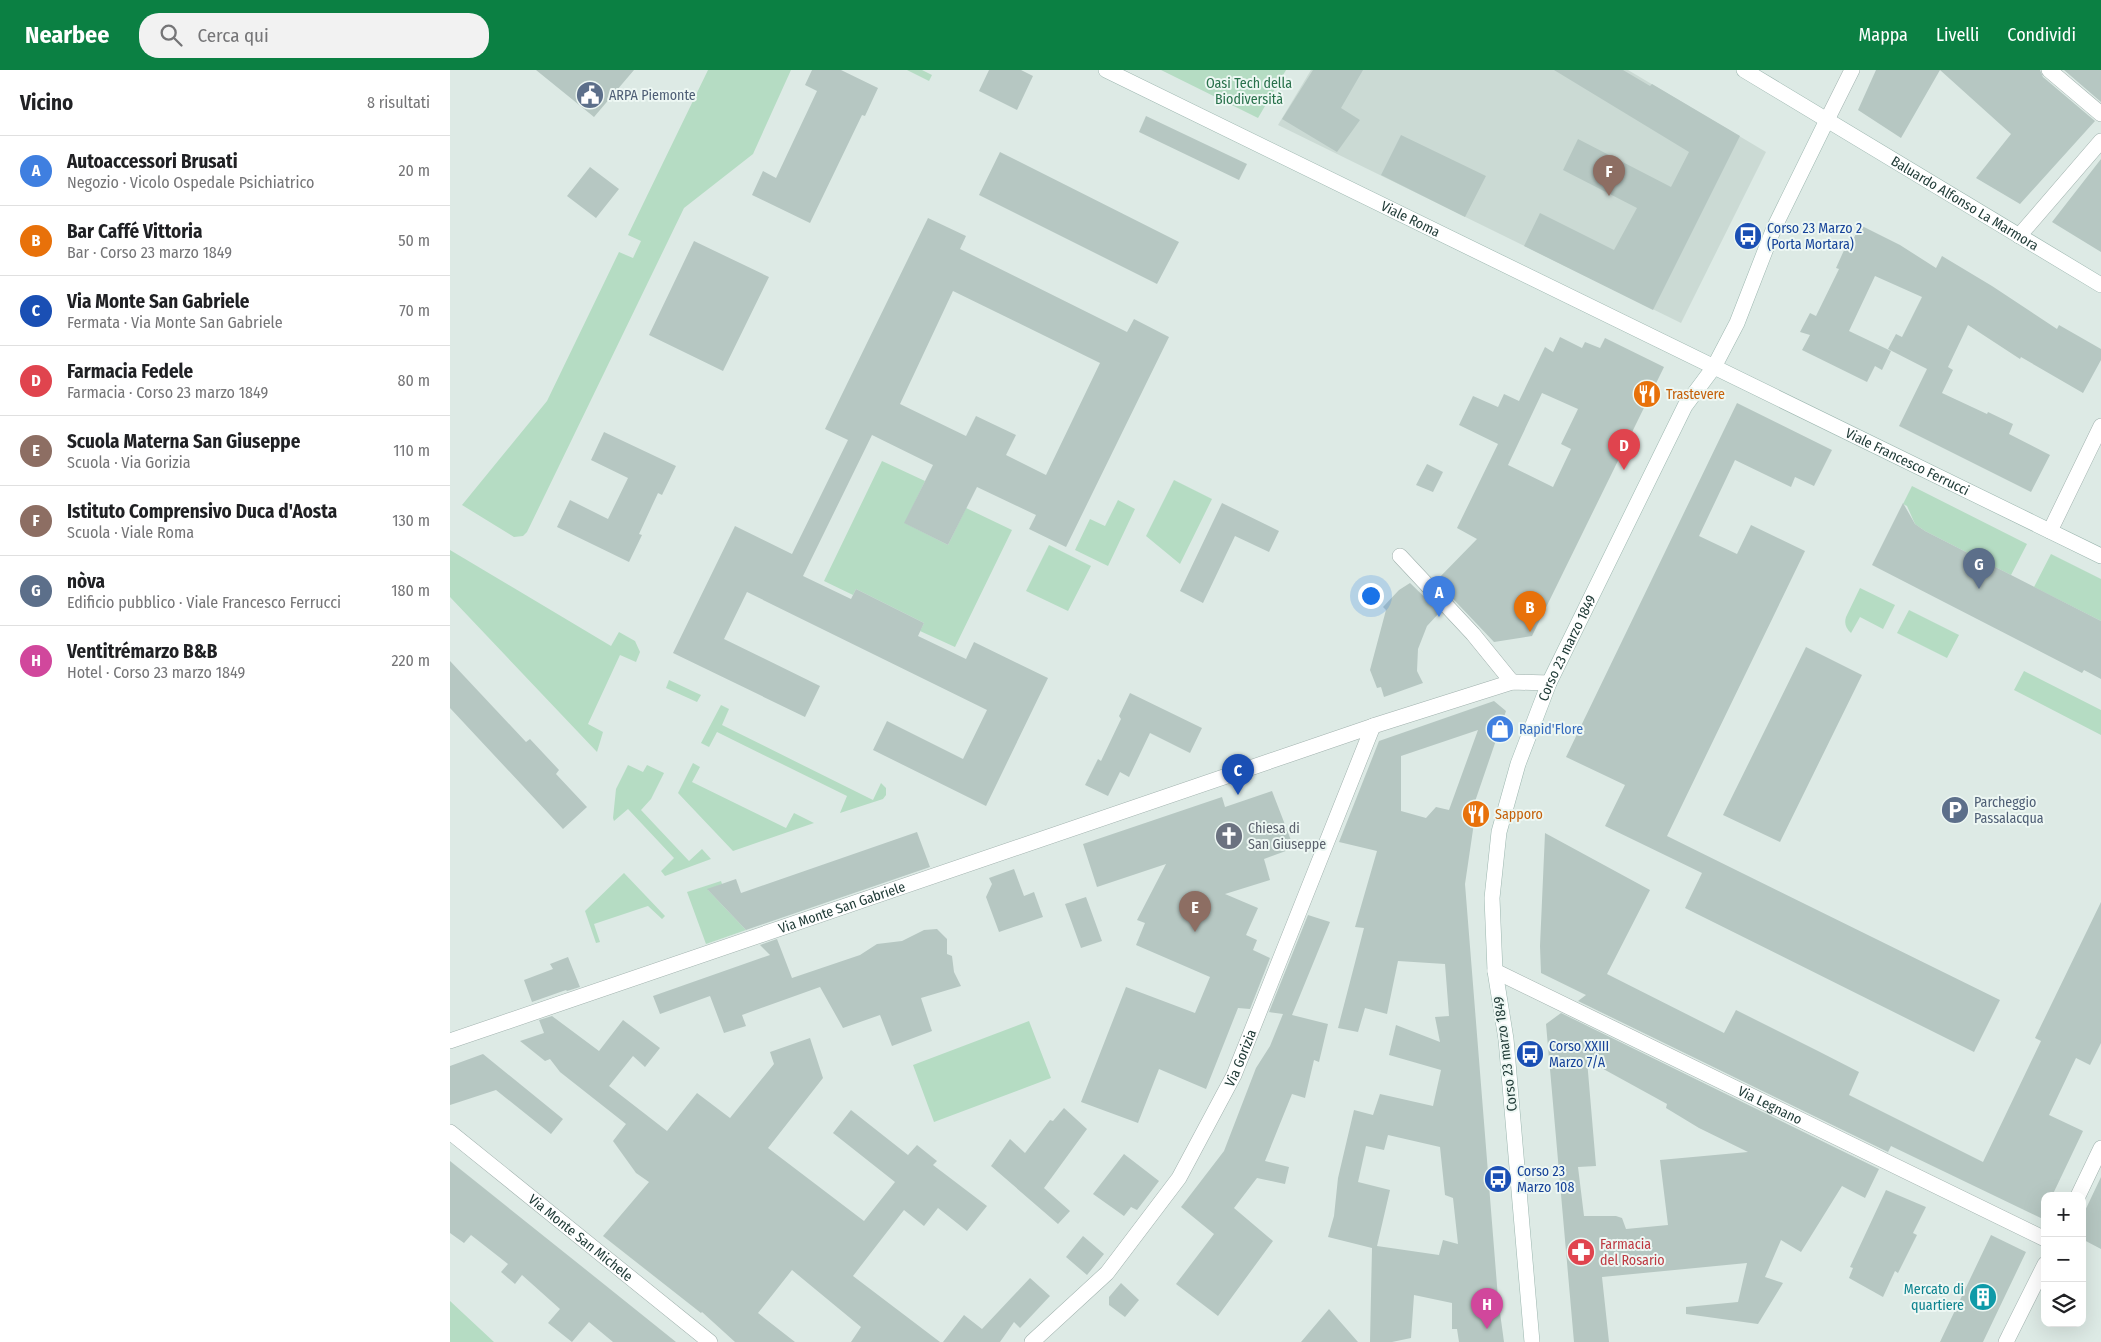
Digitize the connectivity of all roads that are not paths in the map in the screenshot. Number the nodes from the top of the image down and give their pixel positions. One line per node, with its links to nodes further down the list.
1 (1106, 70): 10 (street, Viale Roma)
2 (1744, 70): 6 (street, Baluardo Alfonso La Marmora)
3 (1852, 70): 6 (street, Corso 23 marzo 1849)
4 (2049, 70): 5 (street)
5 (2101, 114)
6 (1827, 120): 8 (street, Baluardo Alfonso La Marmora); 10 (street, Corso 23 marzo 1849)
7 (2101, 141): 8 (street)
8 (2019, 236): 9 (street, Baluardo Alfonso La Marmora)
9 (2101, 285)
10 (1714, 368): 12 (street, Viale Francesco Ferrucci); 16 (street, Corso 23 marzo 1849)
11 (2101, 426): 12 (street)
12 (2050, 531): 14 (street, Viale Francesco Ferrucci)
13 (1400, 556): 15 (street)
14 (2101, 556)
15 (1512, 682): 16 (street, Via Monte San Gabriele); 17 (street, Via Monte San Gabriele)
16 (1549, 683): 18 (street, Corso 23 marzo 1849)
17 (1373, 726): 19 (street, Via Monte San Gabriele); 26 (street, Via Gorizia)
18 (1495, 971): 23 (street, Via Legnano); 27 (street, Corso 23 marzo 1849)
19 (450, 1041)
20 (450, 1132): 25 (street, Via Monte San Michele)
21 (2101, 1148): 22 (street)
22 (2080, 1192)
23 (2041, 1237)
24 (2041, 1272): 28 (street)
25 (710, 1342)
26 (1032, 1342)
27 (1532, 1342)
28 (2006, 1342)

